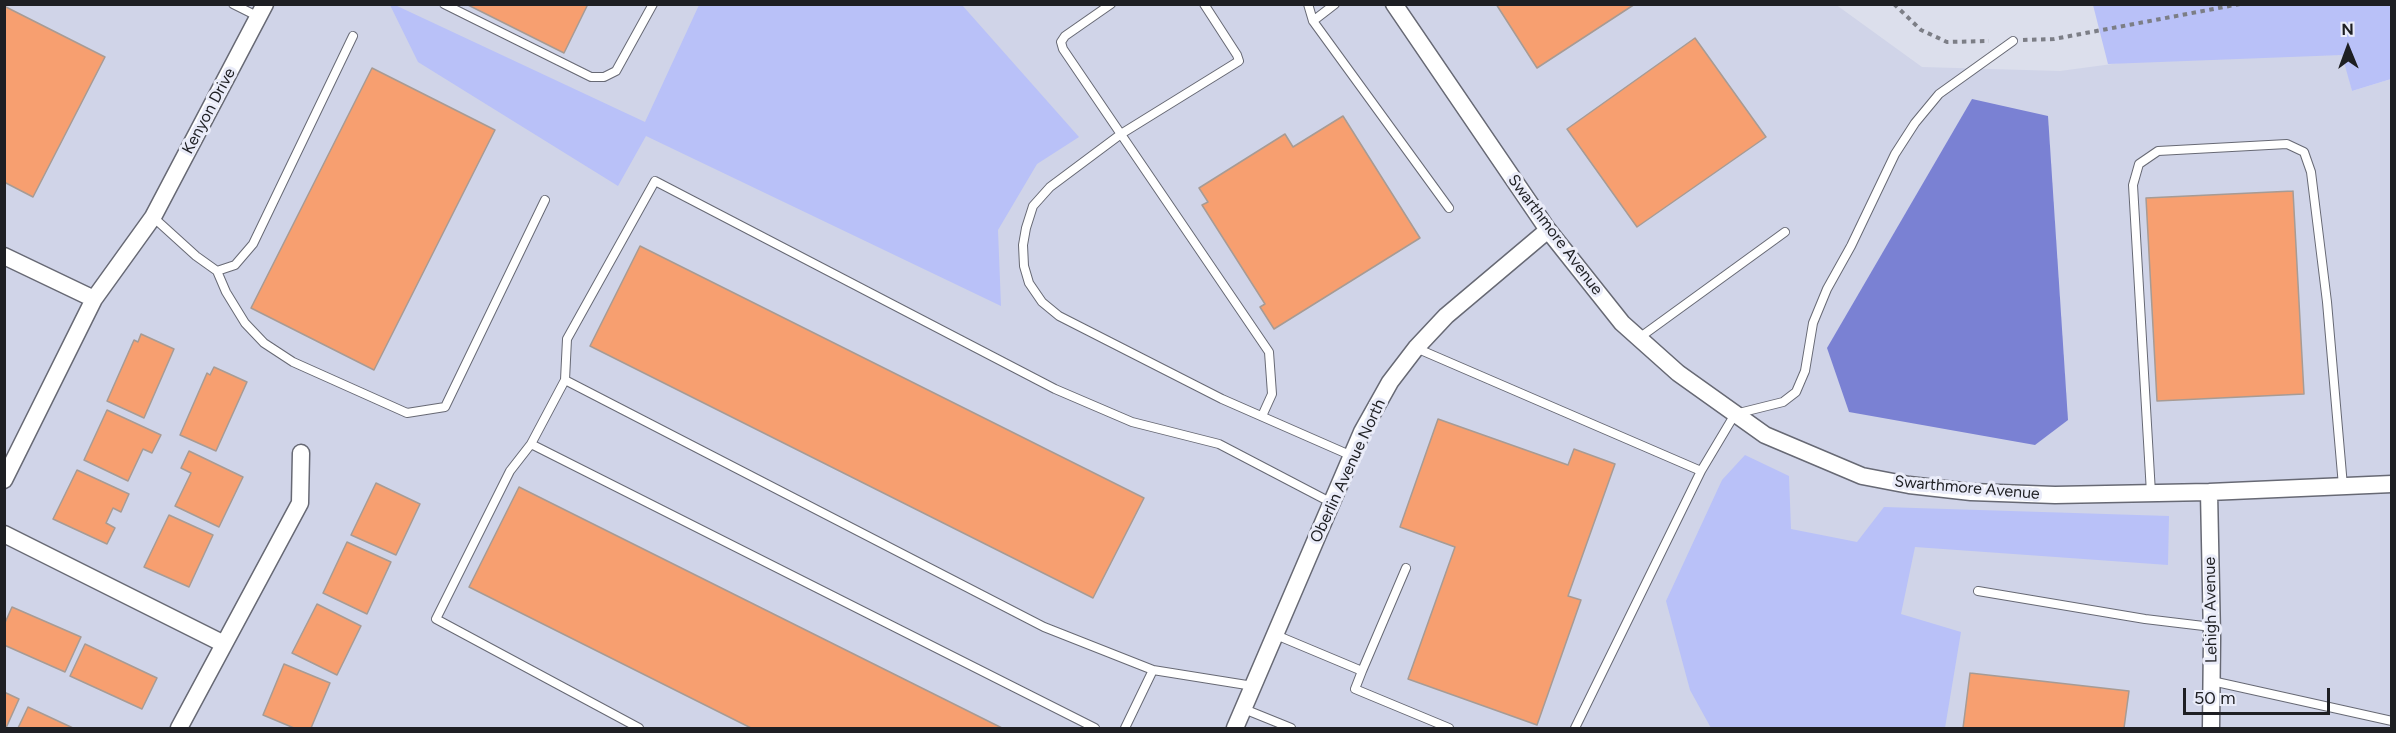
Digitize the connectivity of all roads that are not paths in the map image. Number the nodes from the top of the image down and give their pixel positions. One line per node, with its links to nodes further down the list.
1 (233, 4): 9 (lane)
2 (444, 4): 3 (lane)
3 (653, 4)
4 (1111, 4): 13 (lane)
5 (1204, 4): 13 (lane)
6 (1308, 4): 10 (lane)
7 (1335, 4): 10 (lane)
8 (1394, 4): 17 (street, Swarthmore Avenue)
9 (262, 11): 16 (street, Kenyon Drive)
10 (1313, 21): 15 (lane)
11 (353, 36): 20 (lane)
12 (2013, 41): 25 (lane)
13 (1121, 134): 26 (lane); 26 (lane)
14 (545, 200): 20 (lane)
15 (1449, 208)
16 (153, 217): 20 (lane); 21 (street, Kenyon Drive)
17 (1548, 230): 22 (street, Swarthmore Avenue); 23 (street, Oberlin Avenue North)
18 (1785, 232): 22 (lane)
19 (4, 256): 21 (street)
20 (217, 271)
21 (94, 299): 31 (street, Kenyon Drive)
22 (1639, 338): 25 (street, Swarthmore Avenue)
23 (1416, 348): 29 (street, Oberlin Avenue North); 30 (lane)
24 (565, 380): 27 (lane); 36 (lane); 43 (lane)
25 (1735, 414): 30 (lane); 35 (street, Swarthmore Avenue)
26 (1262, 416): 29 (lane)
27 (531, 444): 50 (lane); 51 (lane)
28 (301, 453): 42 (street)
29 (1352, 456): 36 (street, Oberlin Avenue North)
30 (1701, 471): 56 (lane)
31 (4, 480)
32 (2391, 484): 33 (street, Swarthmore Avenue)
33 (2343, 486): 34 (street, Swarthmore Avenue); 35 (lane)
34 (2209, 492): 35 (street, Swarthmore Avenue); 40 (street, Lehigh Avenue)
35 (2151, 493)
36 (1332, 503): 41 (street, Oberlin Avenue North)
37 (4, 534): 42 (street)
38 (1406, 568): 44 (lane)
39 (1978, 591): 40 (lane)
40 (2212, 627): 45 (street, Lehigh Avenue)
41 (1276, 635): 44 (lane); 46 (street, Oberlin Avenue North)
42 (224, 644): 49 (street)
43 (1153, 670): 46 (lane); 52 (lane)
44 (1362, 671): 55 (lane)
45 (2212, 681): 48 (lane); 57 (street, Lehigh Avenue)
46 (1253, 686): 47 (street, Oberlin Avenue North)
47 (1244, 709): 53 (street, Oberlin Avenue North); 54 (lane)
48 (2391, 721)
49 (179, 729)
50 (639, 729)
51 (1095, 729)
52 (1125, 729)
53 (1235, 729)
54 (1291, 729)
55 (1449, 729)
56 (1575, 729)
57 (2211, 729)

